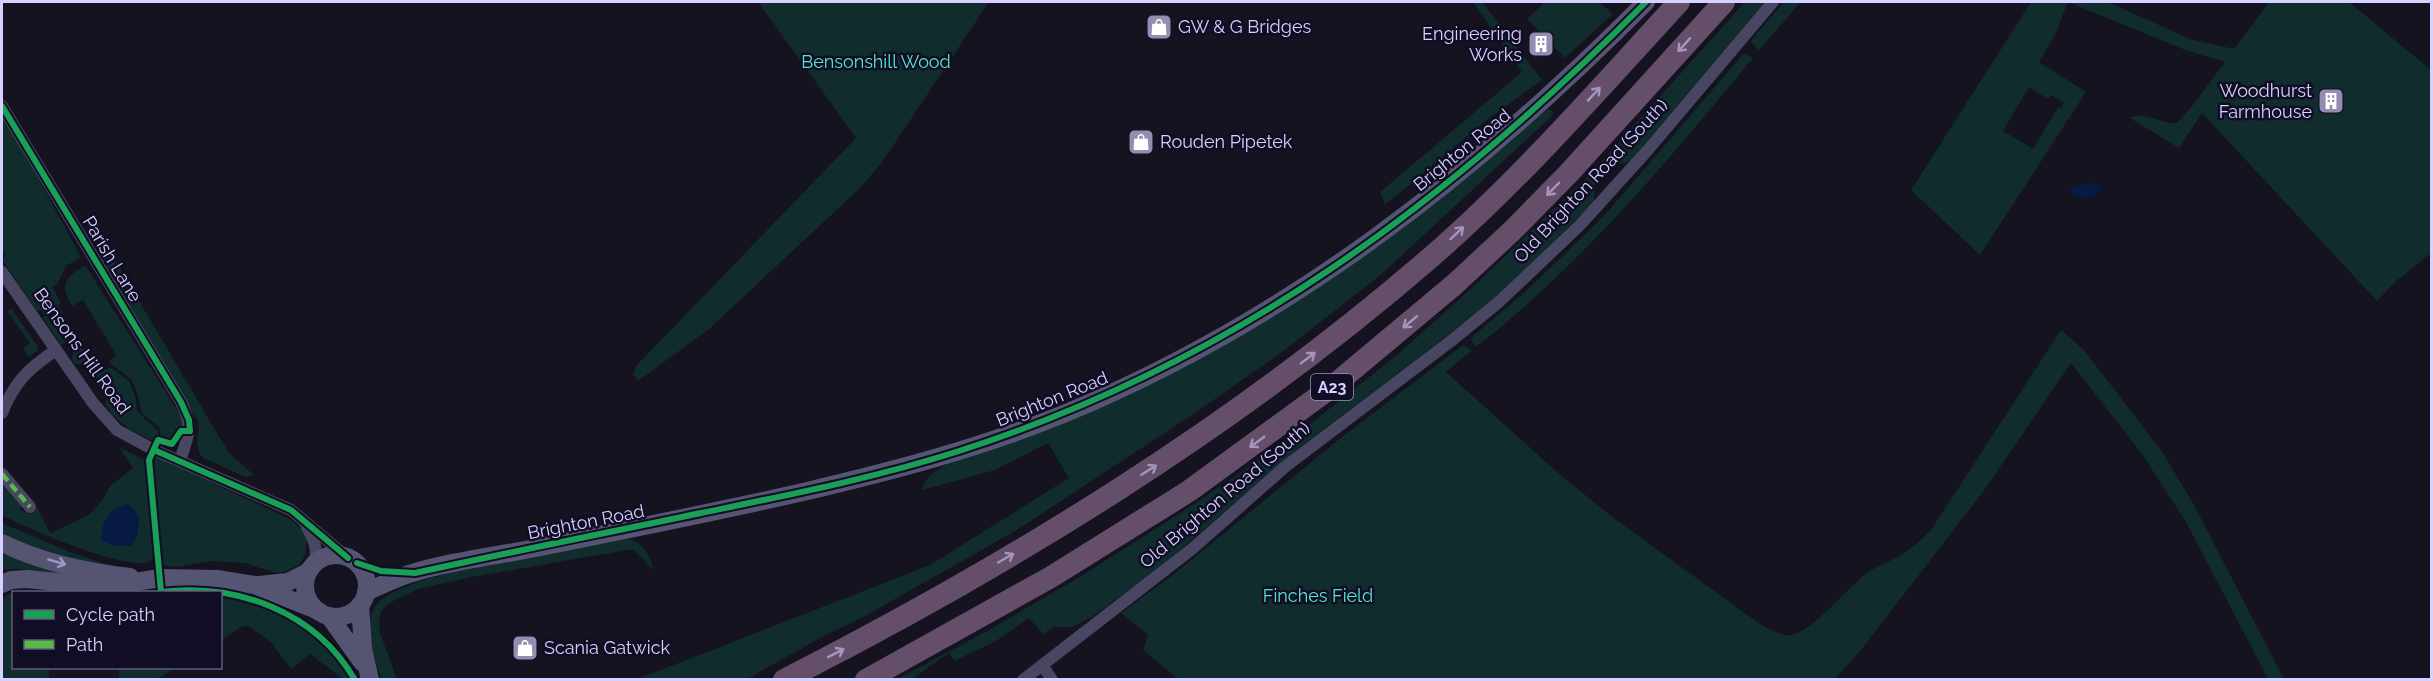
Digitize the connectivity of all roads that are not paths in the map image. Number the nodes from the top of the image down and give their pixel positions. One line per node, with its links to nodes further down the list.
1 (1646, 2): 16 (street, Brighton Road)
2 (1679, 2): 24 (highway, A23, one-way to 2)
3 (1724, 2): 25 (highway, A23, one-way to 25)
4 (1773, 2): 22 (street, Old Brighton Road (South))
5 (2, 106): 9 (street, Parish Lane)
6 (2, 272): 7 (street, Bensons Hill Road)
7 (56, 350): 8 (street); 9 (street, Bensons Hill Road)
8 (2, 413)
9 (180, 461): 12 (street, Bensons Hill Road)
10 (2, 474): 11 (street)
11 (30, 507)
12 (303, 520): 14 (street, Bensons Hill Road); 15 (street)
13 (2, 543): 17 (street, one-way to 17)
14 (353, 560): 15 (street); 16 (street, Brighton Road); 20 (street)
15 (310, 569): 19 (street); 21 (street)
16 (415, 573): 20 (street, Brighton Road)
17 (153, 579): 18 (street); 19 (street)
18 (2, 584)
19 (254, 585): 21 (street)
20 (363, 599): 21 (street); 23 (street)
21 (324, 614): 23 (street)
22 (1043, 666): 26 (street, Old Brighton Road (South)); 27 (street)
23 (368, 673)
24 (784, 680)
25 (866, 680)
26 (1023, 680)
27 (1052, 680)

